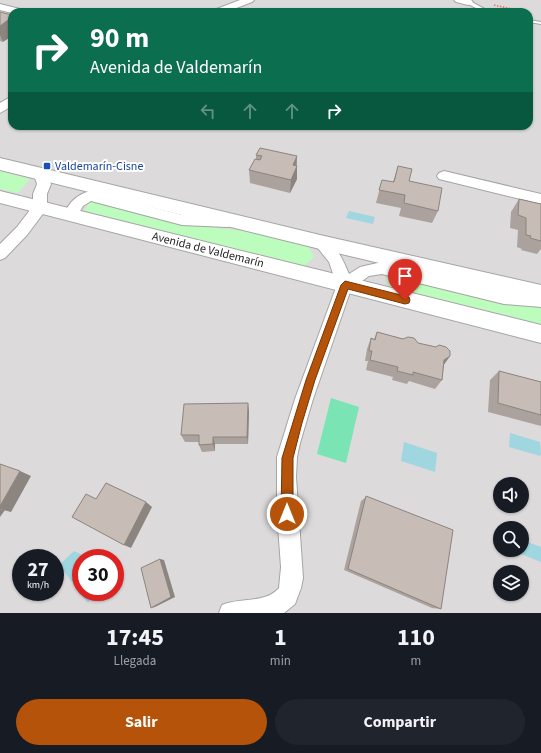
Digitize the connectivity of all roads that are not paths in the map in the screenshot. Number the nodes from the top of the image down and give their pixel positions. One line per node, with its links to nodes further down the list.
1 (249, 0): 3 (street)
2 (463, 1): 4 (lane)
3 (228, 8)
4 (479, 8)
5 (0, 164): 6 (street, Avenida de Valdemarín)
6 (41, 175): 10 (street); 12 (street, Avenida de Valdemarín)
7 (444, 176): 9 (street)
8 (0, 197): 10 (street, Avenida de Valdemarín)
9 (541, 199)
10 (35, 201): 11 (street, Avenida de Valdemarín); 14 (street)
11 (71, 214): 12 (street, Avenida de Valdemarín); 15 (street, Avenida de Valdemarín)
12 (239, 222): 13 (street, Avenida de Valdemarín)
13 (320, 242): 15 (street); 16 (street, Avenida de Valdemarín)
14 (0, 254)
15 (345, 285): 17 (street); 18 (street, Avenida de Valdemarín); 19 (street)
16 (541, 293)
17 (541, 300)
18 (541, 334)
19 (287, 608): 20 (street)
20 (230, 613)

